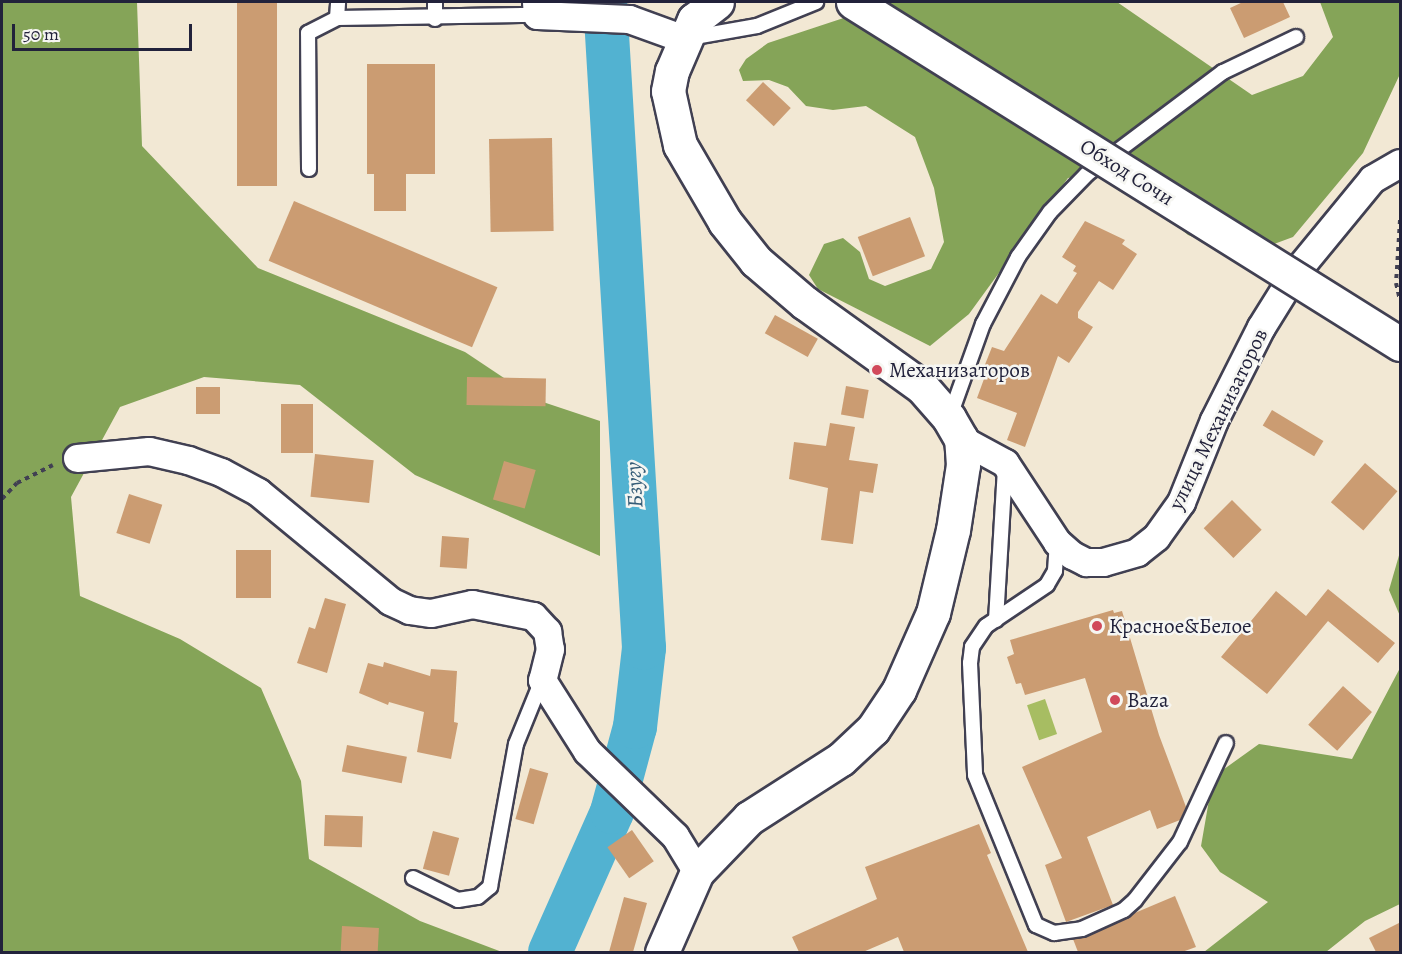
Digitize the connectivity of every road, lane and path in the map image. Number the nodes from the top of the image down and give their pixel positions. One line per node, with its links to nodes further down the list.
1 (338, 2): 7 (lane)
2 (435, 2): 8 (lane)
3 (717, 2): 10 (main road)
4 (816, 2): 10 (lane)
5 (853, 2): 15 (main road, Обход Сочи, bridge)
6 (536, 8): 8 (lane); 10 (street)
7 (337, 18): 8 (lane); 12 (lane)
8 (435, 19)
9 (1296, 37): 16 (lane)
10 (684, 39): 16 (main road)
11 (1401, 163): 20 (street, улица Механизаторов)
12 (309, 169)
13 (1401, 220): 14 (path)
14 (1401, 300)
15 (1401, 344)
16 (955, 429): 18 (street, улица Механизаторов); 24 (main road)
17 (77, 458): 19 (path); 22 (street)
18 (1005, 463): 20 (street, улица Механизаторов); 21 (lane)
19 (2, 499)
20 (1057, 542): 21 (lane)
21 (996, 620): 23 (lane)
22 (542, 680): 24 (street); 25 (lane)
23 (1226, 743)
24 (697, 872): 26 (main road)
25 (413, 878)
26 (662, 952)

